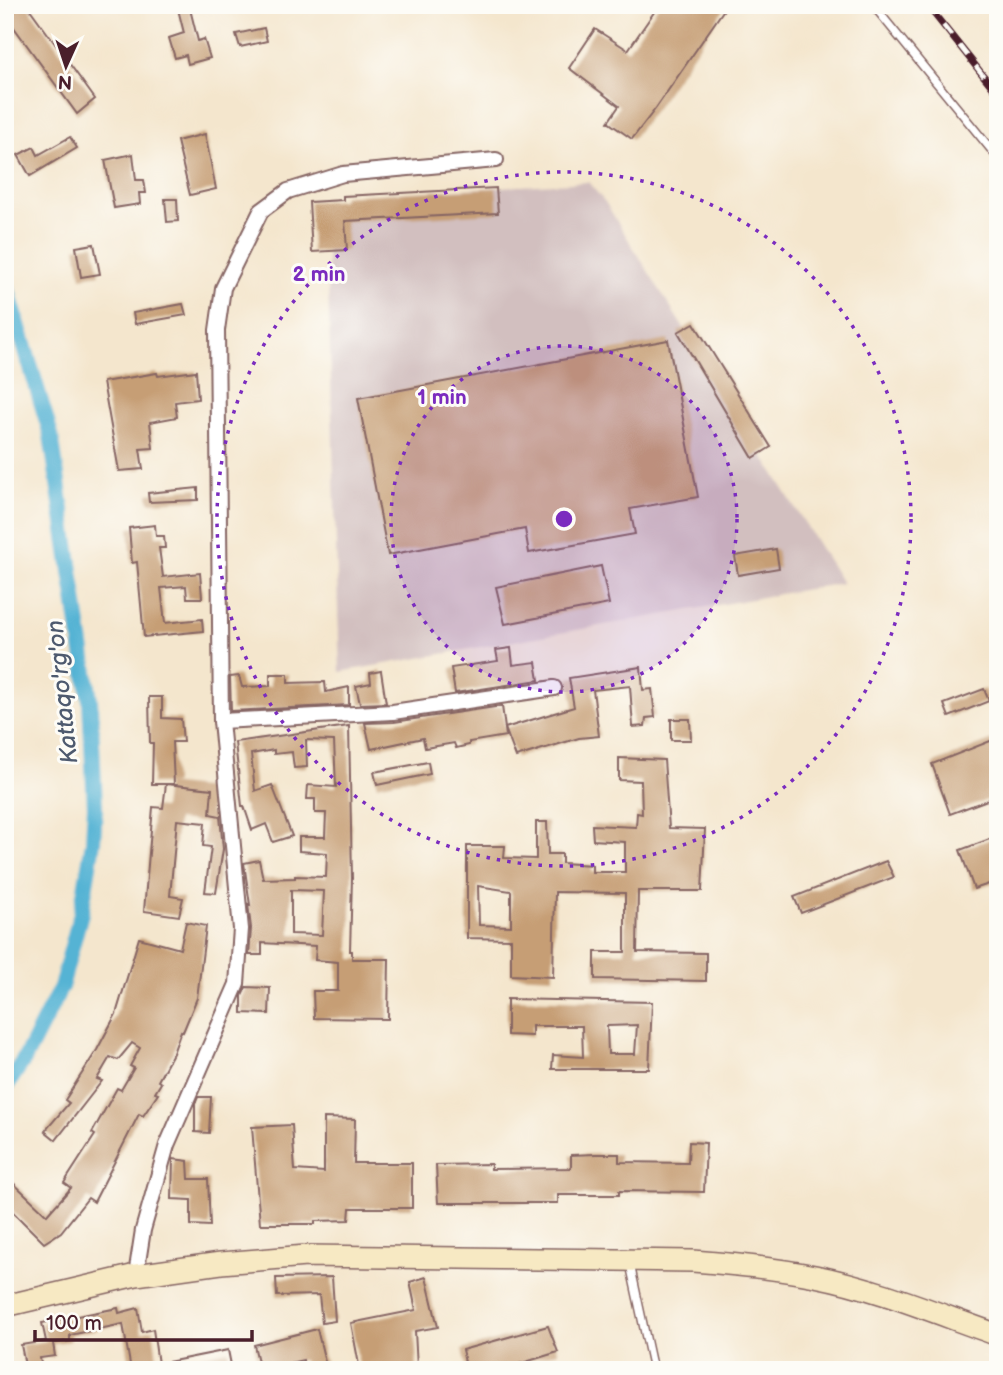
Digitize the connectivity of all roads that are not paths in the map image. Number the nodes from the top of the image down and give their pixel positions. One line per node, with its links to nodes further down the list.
1 (873, 5): 2 (lane)
2 (998, 158)
3 (496, 160): 5 (street)
4 (554, 688): 5 (street)
5 (221, 721): 7 (street)
6 (629, 1260): 7 (main road); 9 (main road); 10 (lane)
7 (136, 1275): 8 (main road)
8 (5, 1306)
9 (998, 1335)
10 (653, 1370)

